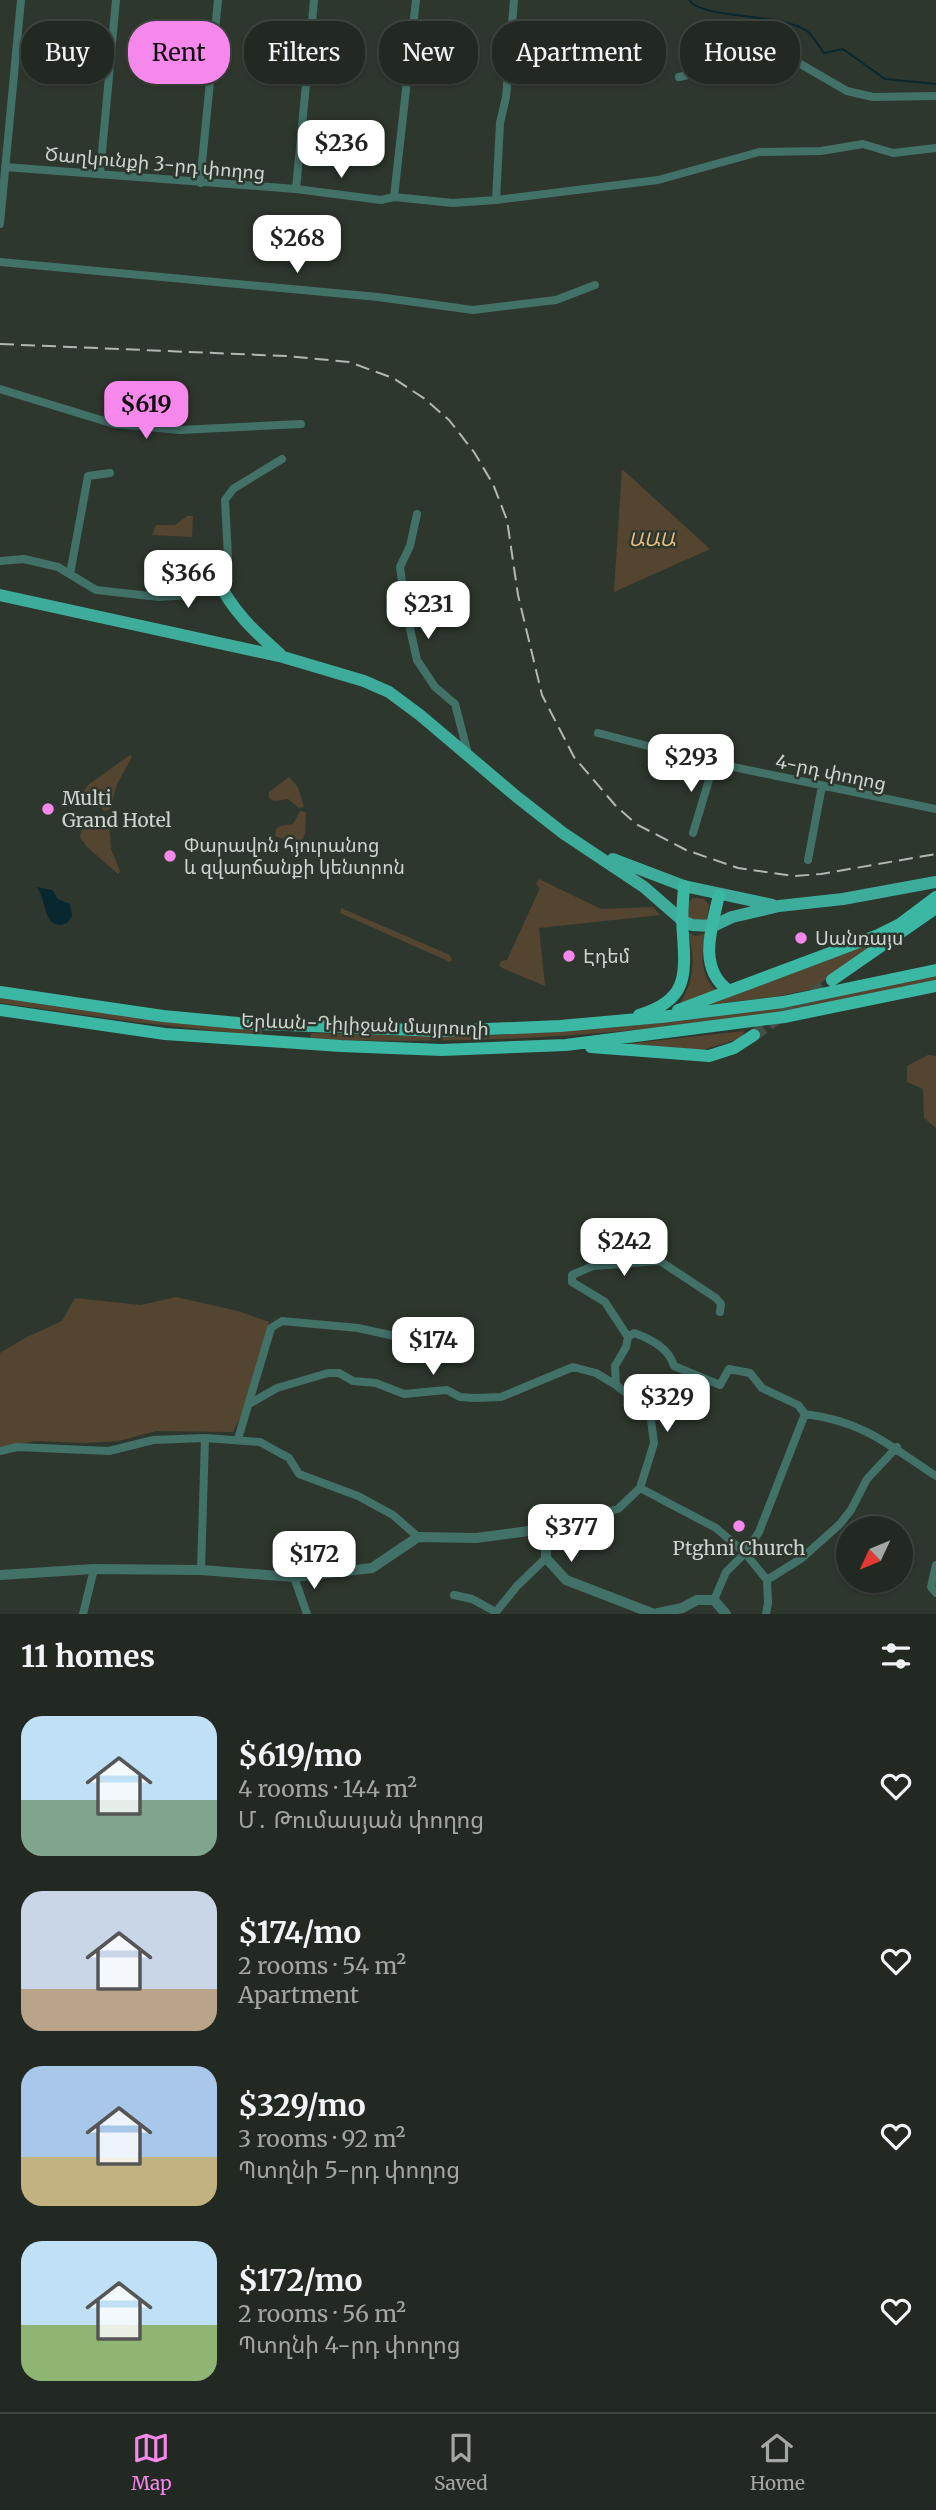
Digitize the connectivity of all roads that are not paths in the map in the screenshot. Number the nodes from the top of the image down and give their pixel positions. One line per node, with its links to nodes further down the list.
1 (21, 0): 10 (street)
2 (116, 0): 11 (street)
3 (218, 0): 12 (street)
4 (314, 0): 13 (street)
5 (416, 0): 14 (street)
6 (514, 0): 15 (street)
7 (679, 77): 8 (street)
8 (936, 96)
9 (936, 148): 15 (street, Ծաղկունքի 3-րդ փողոց)
10 (5, 167): 11 (street, Ծաղկունքի 3-րդ փողոց); 16 (street)
11 (100, 174): 12 (street, Ծաղկունքի 3-րդ փողոց)
12 (200, 183): 13 (street, Ծաղկունքի 3-րդ փողոց)
13 (296, 189): 14 (street, Ծաղկունքի 3-րդ փողոց)
14 (394, 197): 15 (street, Ծաղկունքի 3-րդ փողոց)
15 (496, 200)
16 (0, 224)
17 (0, 262): 18 (street)
18 (595, 285)
19 (0, 388): 20 (street)
20 (301, 424)
21 (282, 458): 26 (street)
22 (110, 473): 25 (street)
23 (417, 514): 30 (street)
24 (0, 561): 25 (street)
25 (70, 574): 26 (street)
26 (217, 578): 28 (main road)
27 (0, 595): 28 (main road)
28 (283, 657): 30 (main road)
29 (598, 733): 31 (street, 4-րդ փողոց)
30 (469, 756): 35 (main road)
31 (714, 763): 32 (street, 4-րդ փողոց); 34 (street)
32 (822, 786): 33 (street, 4-րդ փողոց); 36 (street)
33 (936, 809)
34 (692, 833)
35 (593, 852): 38 (main road); 43 (main road)
36 (808, 860)
37 (933, 883): 41 (main road)
38 (684, 886): 39 (main road); 43 (highway)
39 (719, 895): 41 (main road); 44 (highway)
40 (936, 897): 48 (highway)
41 (779, 906): 44 (main road)
42 (936, 908): 46 (highway)
43 (683, 921): 44 (main road); 52 (highway)
44 (713, 926): 48 (highway)
45 (936, 970): 51 (highway, Երևան-Դիլիջան մայրուղի)
46 (832, 980)
47 (936, 986): 54 (highway, Երևան-Դիլիջան մայրուղի)
48 (728, 990): 51 (highway)
49 (0, 992): 52 (highway, Երևան-Դիլիջան մայրուղի)
50 (0, 1010): 54 (highway, Երևան-Դիլիջան մայրուղի)
51 (661, 1017): 52 (highway, Երևան-Դիլիջան մայրուղի)
52 (623, 1020)
53 (754, 1035): 54 (highway)
54 (566, 1045)
55 (720, 1312): 56 (street)
56 (628, 1337): 58 (street); 60 (street)
57 (458, 1350): 59 (street)
58 (616, 1385): 59 (street); 66 (street)
59 (249, 1404): 62 (street)
60 (805, 1414): 63 (street); 69 (street)
61 (205, 1438): 62 (street); 64 (street); 73 (street)
62 (238, 1439): 67 (street)
63 (897, 1447): 65 (street); 76 (street)
64 (0, 1451)
65 (936, 1476)
66 (640, 1488): 68 (street); 69 (street)
67 (418, 1537): 68 (street); 75 (street)
68 (546, 1540): 70 (street)
69 (745, 1553): 76 (street); 79 (street)
70 (546, 1558): 78 (street); 79 (street)
71 (936, 1565): 77 (street)
72 (94, 1569): 73 (street); 74 (street); 80 (street)
73 (201, 1570): 75 (street)
74 (0, 1575)
75 (294, 1577): 81 (street)
76 (766, 1580): 83 (street)
77 (936, 1593)
78 (454, 1595)
79 (714, 1600): 82 (street)
80 (83, 1614)
81 (307, 1614)
82 (726, 1614)
83 (766, 1614)

